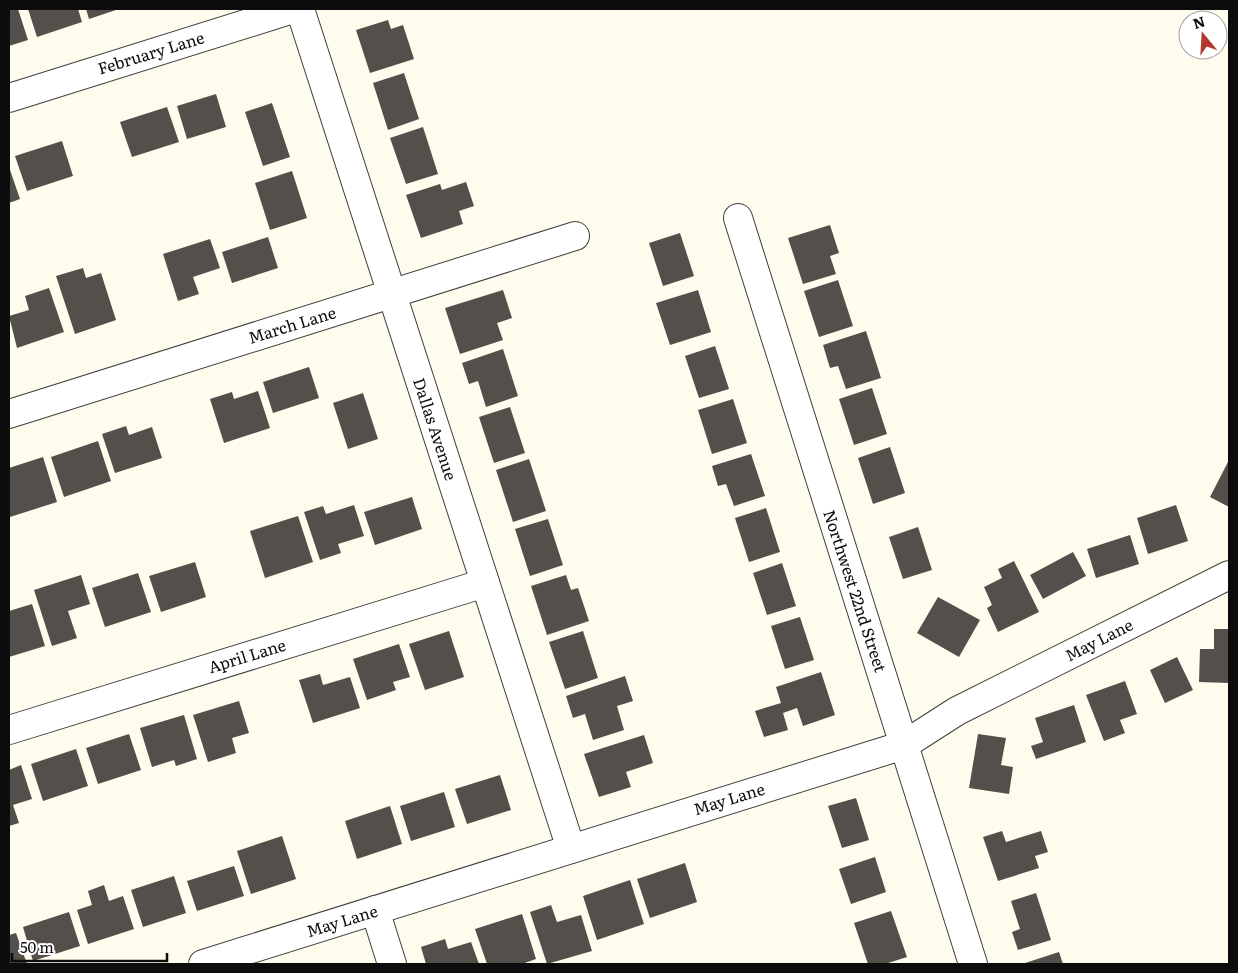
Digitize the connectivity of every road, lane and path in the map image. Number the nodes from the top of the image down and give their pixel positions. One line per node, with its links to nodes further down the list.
1 (294, 9): 3 (street, February Lane)
2 (300, 9): 6 (street, Dallas Avenue)
3 (9, 98)
4 (738, 218): 11 (street, Northwest 22nd Street)
5 (575, 236): 6 (street, March Lane)
6 (392, 294): 7 (street, March Lane); 9 (street, Dallas Avenue)
7 (9, 414)
8 (1229, 575): 11 (street, May Lane)
9 (485, 583): 10 (street, April Lane); 12 (street, Dallas Avenue)
10 (9, 730)
11 (904, 745): 12 (street, May Lane); 16 (street, Northwest 22nd Street)
12 (571, 848): 13 (street, May Lane)
13 (375, 910): 14 (street, May Lane); 15 (street)
14 (203, 964)
15 (392, 964)
16 (973, 964)

